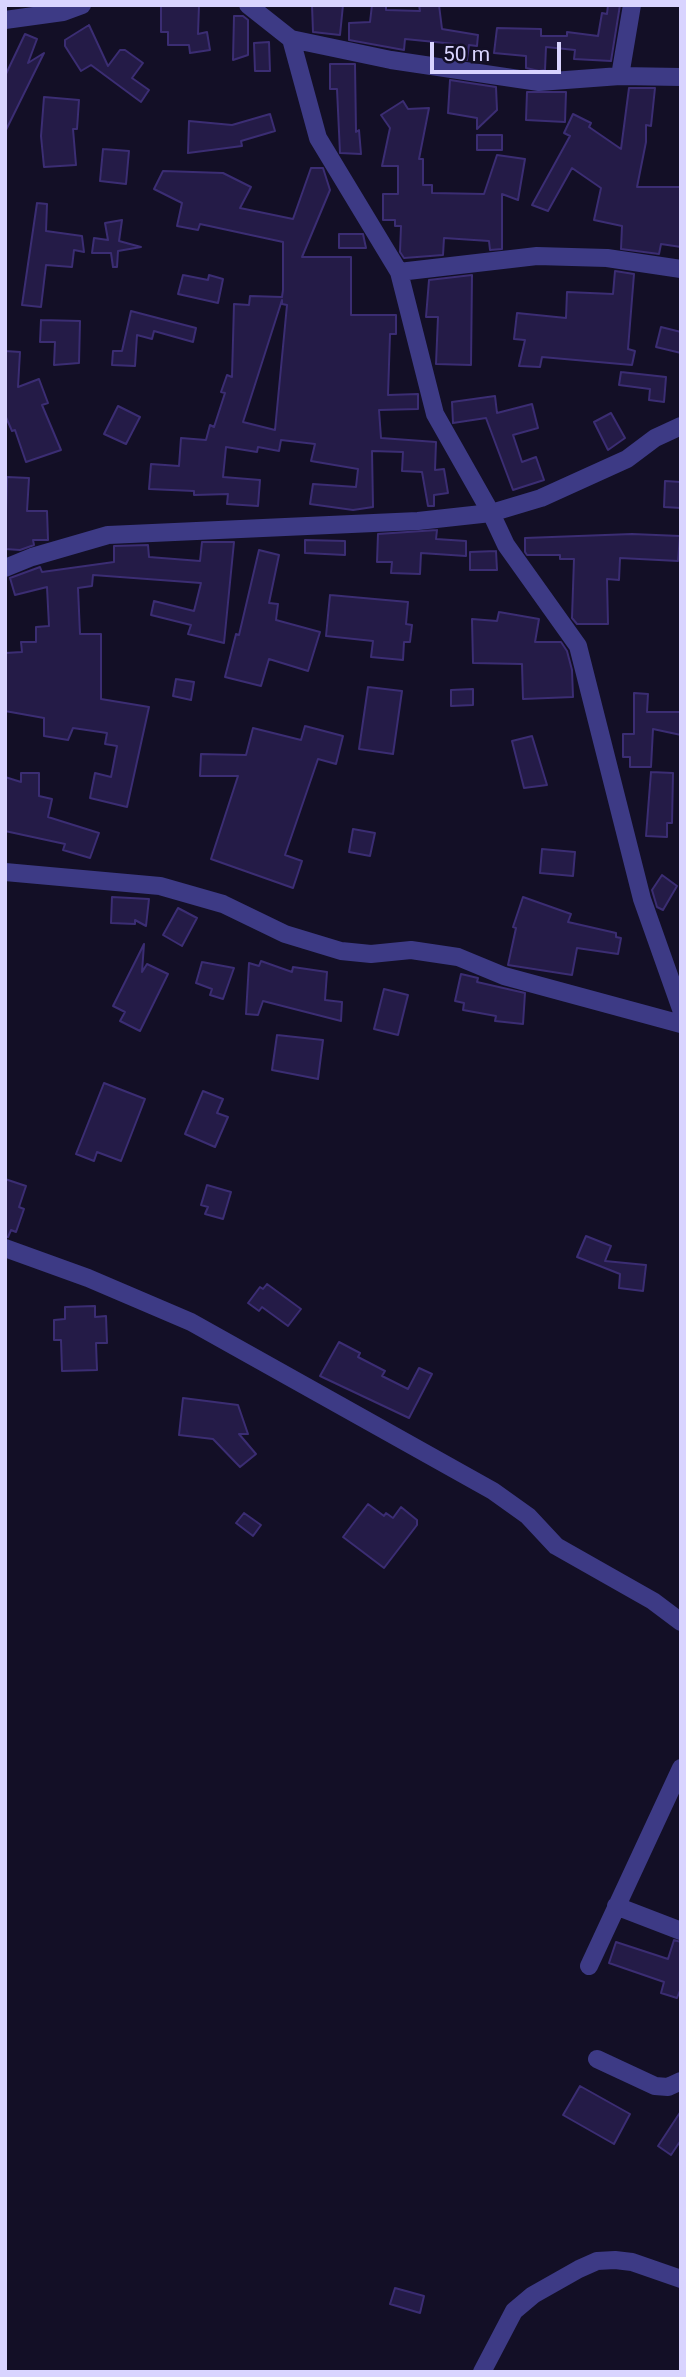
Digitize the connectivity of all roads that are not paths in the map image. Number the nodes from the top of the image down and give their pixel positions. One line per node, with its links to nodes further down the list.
1 (82, 5): 4 (street)
2 (247, 5): 5 (street)
3 (632, 5): 6 (street)
4 (5, 20)
5 (291, 39): 6 (street); 9 (street)
6 (620, 76): 7 (street)
7 (681, 77)
8 (681, 268): 9 (street)
9 (399, 272): 11 (street)
10 (681, 426): 11 (street)
11 (491, 513): 12 (street); 14 (street)
12 (5, 568)
13 (5, 872): 15 (street)
14 (681, 1009)
15 (681, 1024)
16 (5, 1248): 17 (street)
17 (681, 1622)
18 (681, 1768): 19 (street)
19 (617, 1906): 20 (street); 21 (street)
20 (681, 1931)
21 (589, 1966)
22 (597, 2059): 23 (street)
23 (681, 2081)
24 (681, 2279): 25 (street)
25 (482, 2372)

